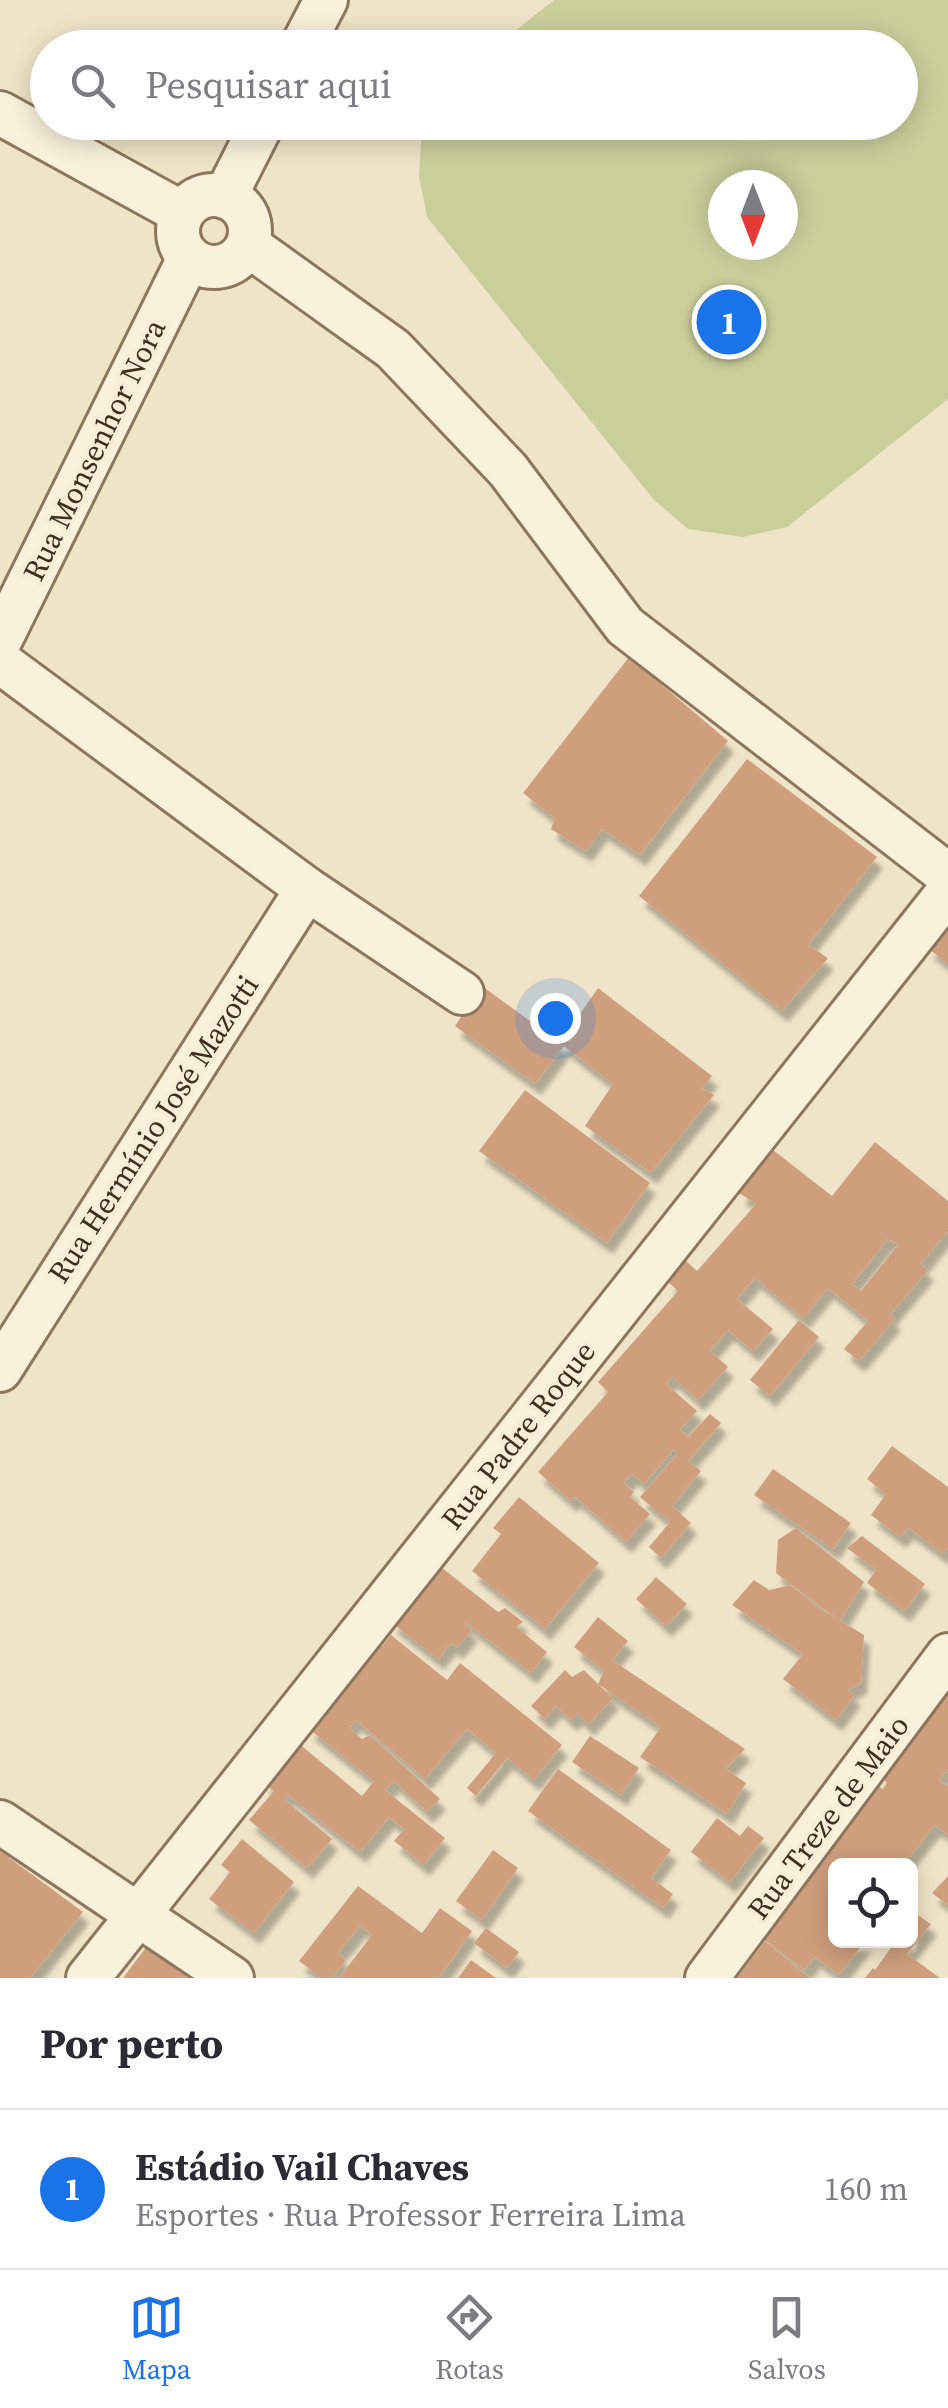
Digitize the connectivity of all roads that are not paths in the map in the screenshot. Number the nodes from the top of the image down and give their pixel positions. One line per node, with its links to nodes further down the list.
1 (326, 0): 2 (street)
2 (310, 30)
3 (0, 113): 4 (street)
4 (30, 129)
5 (49, 140): 8 (street)
6 (254, 140): 7 (street)
7 (225, 196): 8 (street); 9 (street)
8 (182, 213): 10 (street)
9 (248, 245): 10 (street); 13 (street)
10 (189, 258): 11 (street, Rua Monsenhor Nora)
11 (0, 642)
12 (0, 662): 14 (street)
13 (948, 876)
14 (307, 889): 16 (street); 17 (street, Rua Hermínio José Mazotti)
15 (948, 892): 20 (street, Rua Padre Roque)
16 (462, 993)
17 (0, 1370)
18 (944, 1670): 23 (street, Rua Treze de Maio)
19 (0, 1822): 20 (street)
20 (139, 1915): 21 (street, Rua Padre Roque); 22 (street)
21 (88, 1978)
22 (232, 1978)
23 (707, 1978)

